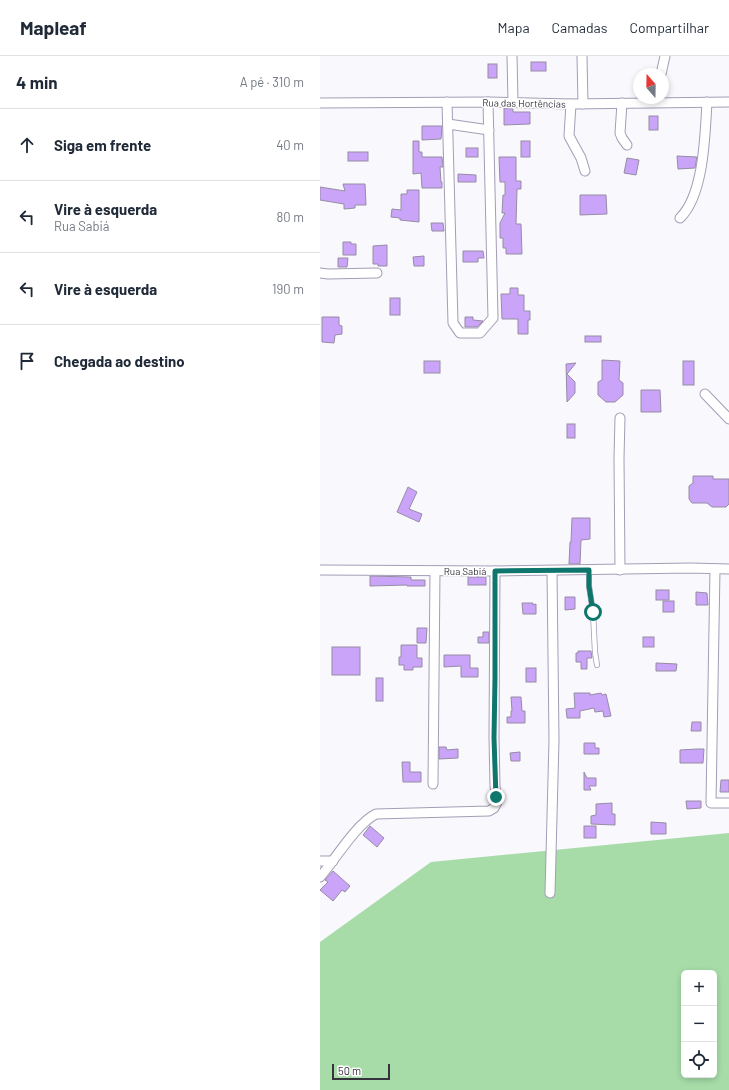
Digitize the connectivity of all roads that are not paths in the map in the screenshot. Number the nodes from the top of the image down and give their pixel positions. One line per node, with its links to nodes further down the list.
1 (512, 56): 8 (street)
2 (582, 56): 15 (street)
3 (665, 56): 4 (street)
4 (662, 68)
5 (669, 100): 10 (street, Rua das Hortências)
6 (447, 102): 7 (street, Rua das Hortências); 12 (street, Rua das Hortências); 16 (street)
7 (488, 102): 8 (street, Rua das Hortências); 17 (street)
8 (512, 102): 14 (street, Rua das Hortências)
9 (633, 102): 13 (street, Rua das Hortências)
10 (707, 102): 11 (street, Rua das Hortências); 20 (street)
11 (729, 102)
12 (320, 103)
13 (622, 103): 15 (street, Rua das Hortências); 18 (street)
14 (571, 104): 15 (street, Rua das Hortências); 19 (street)
15 (583, 104)
16 (448, 124): 17 (street); 17 (street)
17 (489, 130)
18 (627, 145)
19 (585, 171)
20 (680, 218)
21 (320, 273): 22 (street)
22 (377, 273)
23 (705, 394): 25 (street)
24 (620, 418): 30 (street)
25 (729, 420)
26 (715, 569): 27 (street, Rua Sabiá); 30 (street, Rua Sabiá); 36 (street)
27 (729, 569)
28 (320, 570): 31 (street, Rua Sabiá)
29 (589, 570): 30 (street, Rua Sabiá); 33 (street, Rua Sabiá); 34 (lane)
30 (620, 570)
31 (435, 571): 32 (street, Rua Sabiá); 35 (street)
32 (495, 571): 33 (street, Rua Sabiá); 38 (street)
33 (552, 571): 40 (street)
34 (597, 665)
35 (434, 784)
36 (729, 803)
37 (320, 861): 38 (street)
38 (333, 861): 39 (street)
39 (320, 878)
40 (550, 893)

